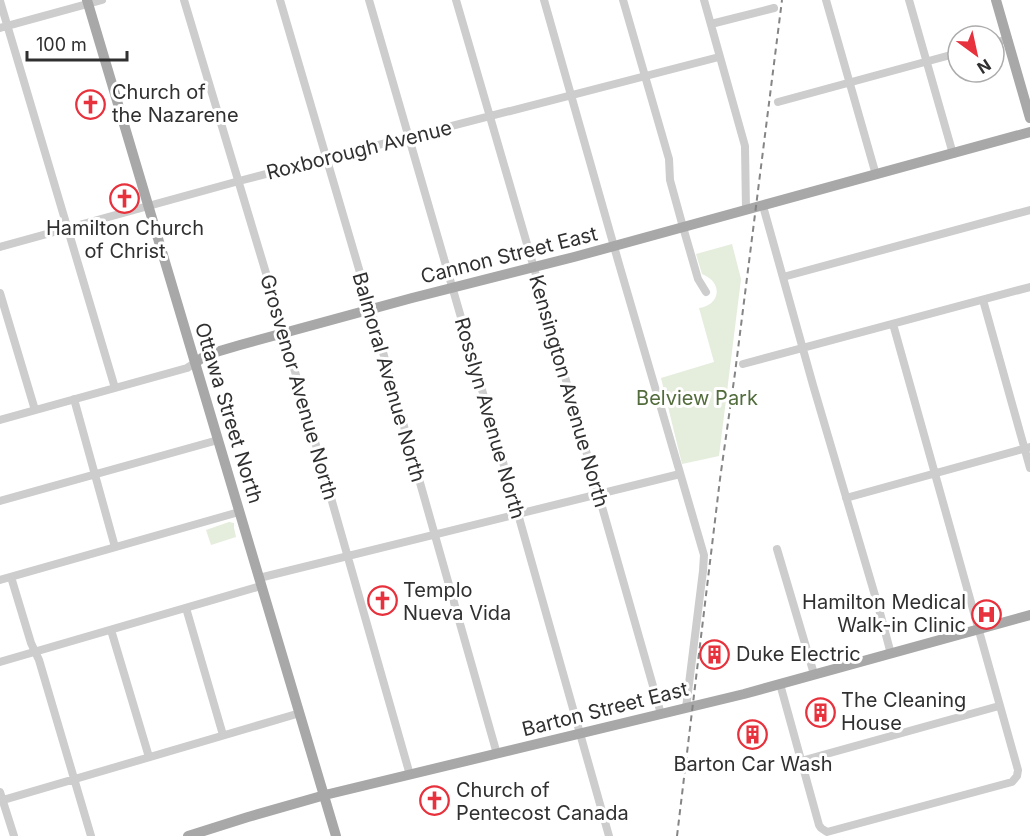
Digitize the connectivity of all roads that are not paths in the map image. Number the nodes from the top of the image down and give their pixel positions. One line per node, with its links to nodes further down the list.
1 (102, 0): 13 (street)
2 (184, 0): 32 (street, Grosvenor Avenue North)
3 (280, 0): 30 (street, Balmoral Avenue North)
4 (369, 0): 28 (street, Rosslyn Avenue North)
5 (456, 0): 25 (street, Kensington Avenue North)
6 (544, 0): 23 (street)
7 (623, 0): 21 (street)
8 (704, 0): 15 (street)
9 (826, 0): 22 (street)
10 (909, 0): 20 (street)
11 (996, 0): 17 (main road)
12 (0, 1): 16 (street)
13 (87, 2): 16 (street); 33 (main road, Ottawa Street North)
14 (774, 8): 15 (street)
15 (711, 24): 19 (street)
16 (4, 27): 38 (street)
17 (1008, 39): 26 (main road)
18 (946, 56): 20 (street)
19 (719, 57): 21 (street, Roxborough Avenue); 35 (street)
20 (927, 61): 22 (street); 29 (street)
21 (645, 76): 23 (street, Roxborough Avenue); 37 (street)
22 (850, 82): 24 (street); 31 (street)
23 (571, 95): 25 (street, Roxborough Avenue); 40 (street)
24 (778, 102)
25 (490, 117): 28 (street, Roxborough Avenue); 41 (street, Kensington Avenue North)
26 (1030, 118)
27 (1030, 132): 29 (main road, Cannon Street East)
28 (409, 137): 30 (street, Roxborough Avenue); 44 (street, Rosslyn Avenue North)
29 (953, 154): 31 (main road, Cannon Street East)
30 (326, 159): 32 (street, Roxborough Avenue); 48 (street, Balmoral Avenue North)
31 (876, 175): 34 (main road, Cannon Street East)
32 (239, 181): 33 (street, Roxborough Avenue); 50 (street, Grosvenor Avenue North)
33 (148, 206): 38 (street, Roxborough Avenue); 52 (main road, Ottawa Street North)
34 (763, 206): 35 (main road, Cannon Street East); 42 (street)
35 (746, 210): 37 (main road, Cannon Street East)
36 (1030, 210): 42 (street)
37 (683, 227): 40 (main road, Cannon Street East); 45 (street)
38 (68, 228): 39 (street, Roxborough Avenue); 54 (street)
39 (0, 247)
40 (614, 247): 41 (main road, Cannon Street East); 62 (street)
41 (534, 268): 44 (main road, Cannon Street East); 64 (street, Kensington Avenue North)
42 (783, 277): 51 (street)
43 (1030, 287): 47 (street)
44 (452, 288): 48 (main road, Cannon Street East); 68 (street, Rosslyn Avenue North)
45 (706, 292)
46 (0, 293): 56 (street)
47 (983, 300): 49 (street); 59 (street)
48 (371, 310): 50 (main road, Cannon Street East); 69 (street, Balmoral Avenue North)
49 (893, 324): 51 (street); 63 (street)
50 (284, 333): 52 (main road, Cannon Street East); 72 (street, Grosvenor Avenue North)
51 (803, 349): 53 (street); 65 (street)
52 (195, 363): 54 (street, Cannon Street East); 58 (main road, Ottawa Street North)
53 (742, 364)
54 (115, 388): 55 (street, Cannon Street East)
55 (74, 399): 56 (street, Cannon Street East); 61 (street)
56 (35, 410): 57 (street, Cannon Street East)
57 (0, 420)
58 (218, 440): 61 (street); 67 (main road, Ottawa Street North)
59 (1027, 448): 60 (street); 63 (street)
60 (1030, 468)
61 (95, 474): 66 (street); 70 (street)
62 (680, 474): 64 (street); 86 (street)
63 (935, 474): 65 (street); 79 (street)
64 (598, 494): 68 (street); 88 (street, Kensington Avenue North)
65 (846, 498): 81 (street)
66 (0, 501)
67 (239, 512): 70 (street); 75 (main road, Ottawa Street North)
68 (518, 514): 69 (street); 89 (street, Rosslyn Avenue North)
69 (434, 534): 72 (street); 91 (street, Balmoral Avenue North)
70 (115, 547): 73 (street)
71 (777, 549): 83 (street)
72 (348, 555): 75 (street); 94 (street, Grosvenor Avenue North)
73 (11, 577): 74 (street); 80 (street)
74 (0, 580)
75 (260, 582): 76 (street); 87 (main road, Ottawa Street North)
76 (186, 608): 78 (street); 90 (street)
77 (1030, 615): 79 (main road, Barton Street East)
78 (111, 630): 80 (street); 92 (street)
79 (978, 630): 81 (main road, Barton Street East); 85 (street)
80 (35, 652): 82 (street); 95 (street)
81 (891, 654): 83 (main road, Barton Street East)
82 (0, 662)
83 (814, 674): 84 (main road, Barton Street East)
84 (780, 684): 86 (main road, Barton Street East); 93 (street)
85 (999, 706): 93 (street); 93 (street)
86 (686, 708): 88 (main road, Barton Street East)
87 (300, 713): 90 (street); 96 (main road, Ottawa Street North)
88 (661, 714): 89 (main road, Barton Street East)
89 (579, 734): 91 (main road, Barton Street East); 102 (street, Rosslyn Avenue North)
90 (224, 735): 92 (street)
91 (497, 754): 94 (main road, Barton Street East)
92 (149, 757): 95 (street)
93 (801, 761)
94 (410, 775): 96 (main road, Barton Street East)
95 (74, 780): 97 (street); 99 (street)
96 (325, 795): 100 (main road, Barton Street East); 101 (main road, Ottawa Street North)
97 (1, 798): 98 (street)
98 (14, 836)
99 (91, 836)
100 (188, 836)
101 (336, 836)
102 (609, 836)

